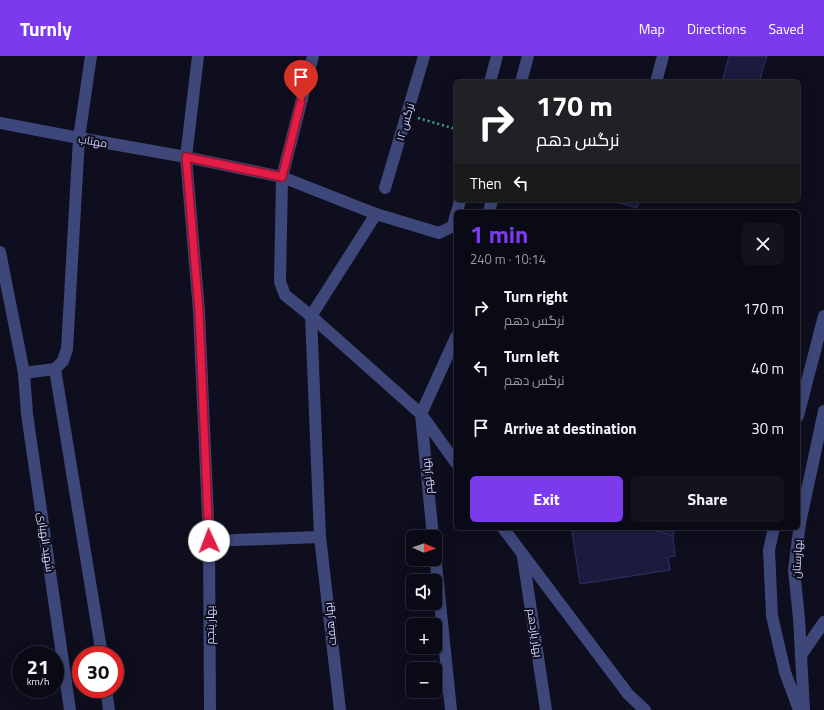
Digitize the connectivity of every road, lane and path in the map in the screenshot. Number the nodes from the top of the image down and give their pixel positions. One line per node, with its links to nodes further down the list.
1 (91, 56): 14 (street)
2 (198, 56): 15 (street, بهار پنجم)
3 (313, 56): 16 (street)
4 (424, 56): 11 (street, نرگس ۱۲)
5 (497, 56): 8 (street)
6 (528, 56): 9 (street)
7 (663, 56): 10 (street)
8 (491, 80)
9 (523, 80)
10 (657, 80)
11 (407, 115): 13 (path); 17 (street, نرگس ۱۲)
12 (0, 123): 14 (street, مهتاب)
13 (454, 128)
14 (79, 138): 15 (street, مهتاب); 24 (street)
15 (186, 157): 16 (street, مهتاب); 36 (street, بهار پنجم)
16 (282, 177): 18 (street, مهتاب); 21 (street)
17 (385, 188)
18 (376, 214): 19 (street, مهتاب); 21 (street)
19 (454, 227)
20 (0, 252): 25 (street, شهید الهیاری)
21 (311, 316): 28 (street); 35 (street, بهار هفت)
22 (824, 316): 26 (street)
23 (454, 342): 28 (street)
24 (55, 369): 25 (street); 40 (street)
25 (24, 373): 43 (street, شهید الهیاری)
26 (800, 407)
27 (824, 410): 30 (street, بهارستان)
28 (420, 414): 29 (street); 31 (street, بهار نهم)
29 (454, 460)
30 (800, 523)
31 (432, 530)
32 (504, 530): 37 (street)
33 (774, 530): 50 (street)
34 (799, 530): 41 (street, بهارستان)
35 (320, 537): 36 (street); 46 (street, بهار هفت)
36 (209, 541): 45 (street, بهار پنجم)
37 (523, 555): 48 (street, بهار یازدهم); 49 (street)
38 (436, 566): 47 (street)
39 (824, 622): 41 (street)
40 (101, 646)
41 (801, 655): 51 (street, بهارستان)
42 (107, 698): 44 (street)
43 (70, 710)
44 (109, 710)
45 (210, 710)
46 (340, 710)
47 (451, 710)
48 (546, 710)
49 (646, 710)
50 (800, 710)
51 (804, 710)

